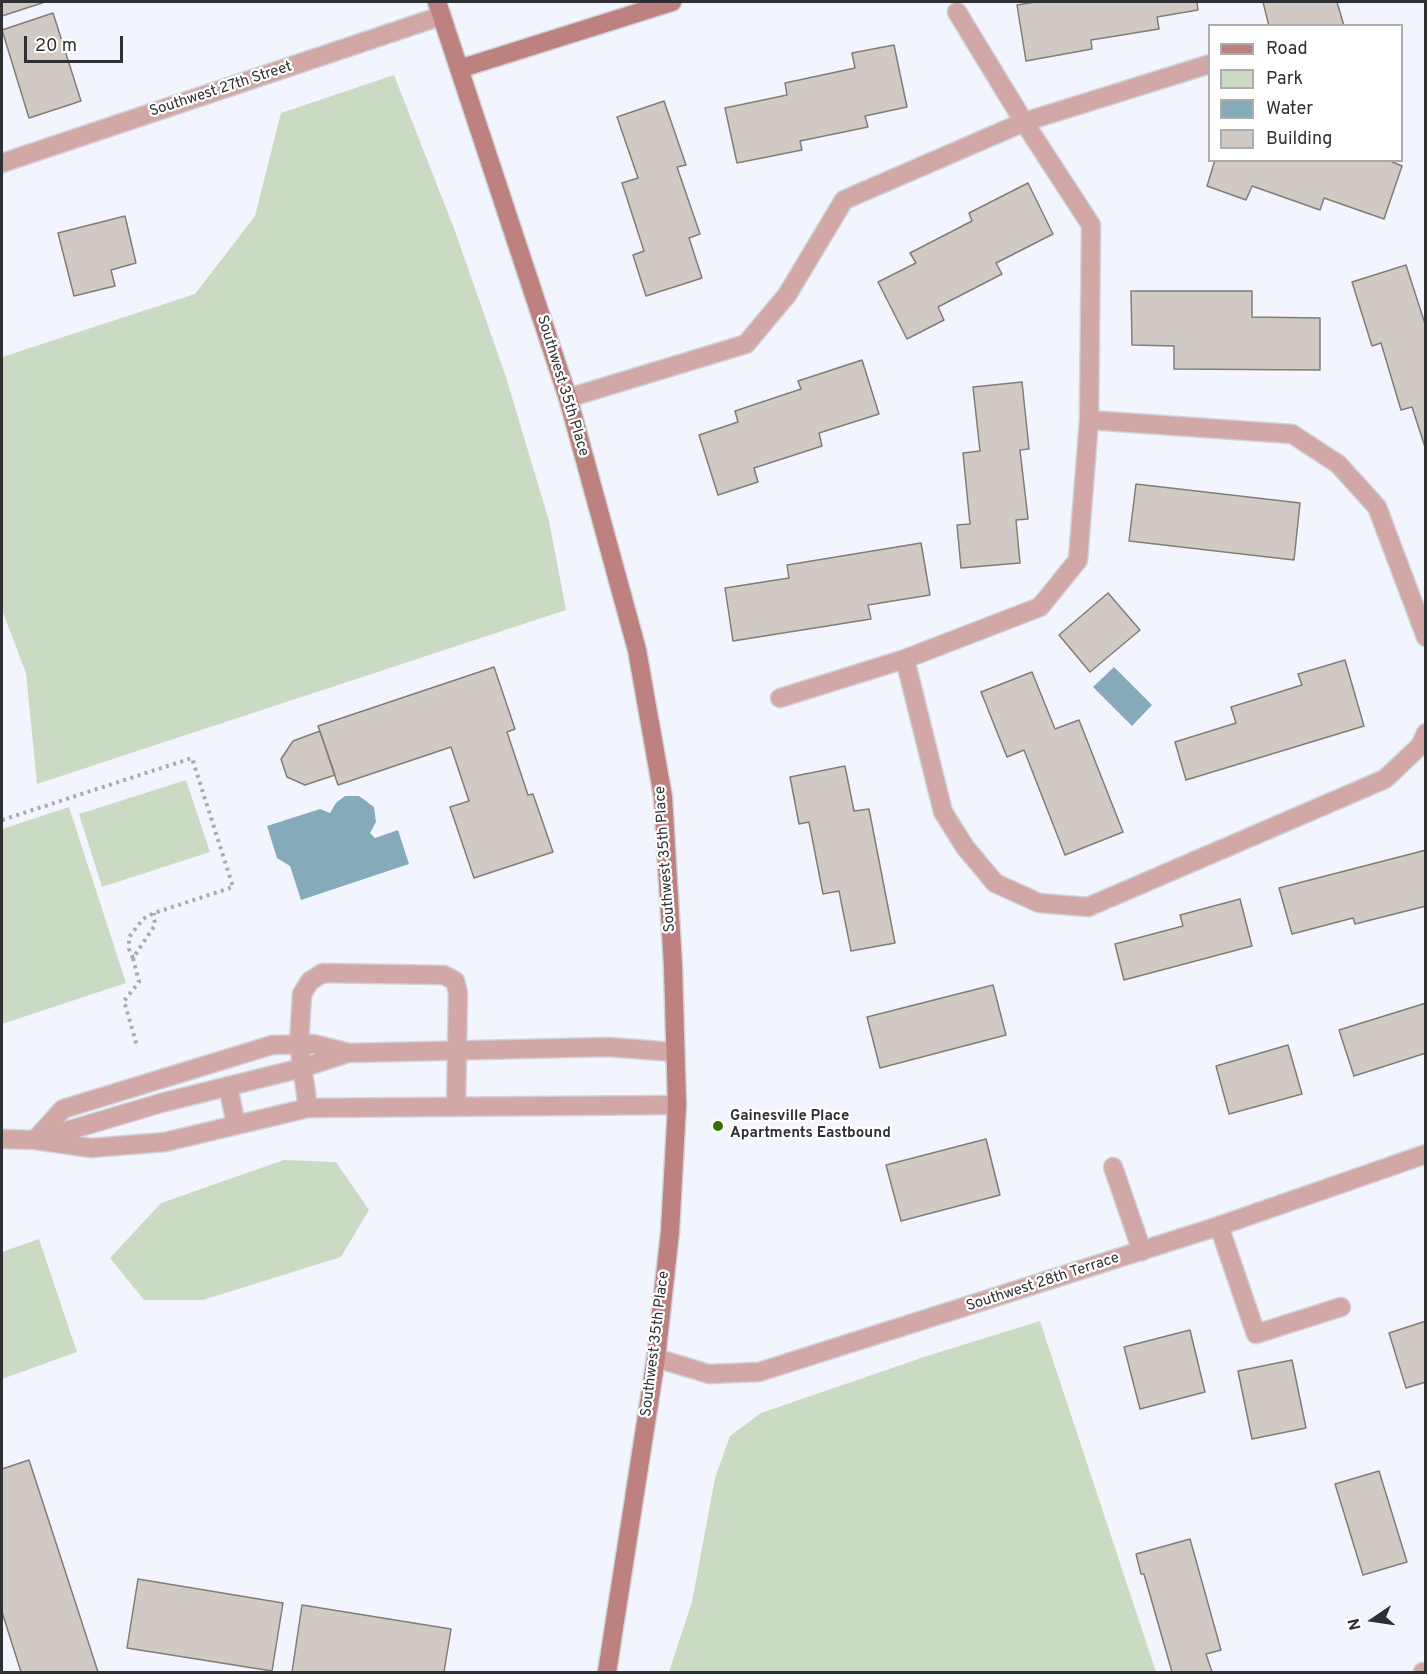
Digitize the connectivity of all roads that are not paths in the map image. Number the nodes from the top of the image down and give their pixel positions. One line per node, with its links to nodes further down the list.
1 (672, 2): 5 (street)
2 (439, 9): 5 (street, Southwest 35th Place); 7 (street, Southwest 27th Street)
3 (957, 12): 6 (street)
4 (1208, 64): 6 (street)
5 (459, 69): 8 (street, Southwest 35th Place)
6 (1024, 122): 8 (street); 9 (street)
7 (2, 164)
8 (568, 398): 16 (street, Southwest 35th Place)
9 (1089, 420): 10 (street); 11 (street)
10 (1425, 637)
11 (905, 659): 12 (street); 13 (street)
12 (780, 698)
13 (1425, 733)
14 (299, 1044): 15 (street); 17 (street); 18 (street); 25 (street)
15 (458, 1050): 16 (street); 17 (street); 21 (street)
16 (674, 1052): 20 (street, Southwest 35th Place)
17 (349, 1053): 18 (street)
18 (302, 1068): 19 (street); 22 (street)
19 (228, 1086): 23 (street); 25 (street)
20 (676, 1105): 21 (street); 31 (street, Southwest 35th Place)
21 (456, 1106): 22 (street)
22 (308, 1108): 23 (street)
23 (236, 1125): 25 (street)
24 (2, 1139): 25 (street)
25 (35, 1140)
26 (1425, 1154): 28 (street, Southwest 28th Terrace)
27 (1113, 1167): 29 (street)
28 (1220, 1226): 29 (street, Southwest 28th Terrace); 30 (street)
29 (1142, 1251): 31 (street, Southwest 28th Terrace)
30 (1341, 1307)
31 (656, 1358): 32 (street, Southwest 35th Place)
32 (607, 1672)

